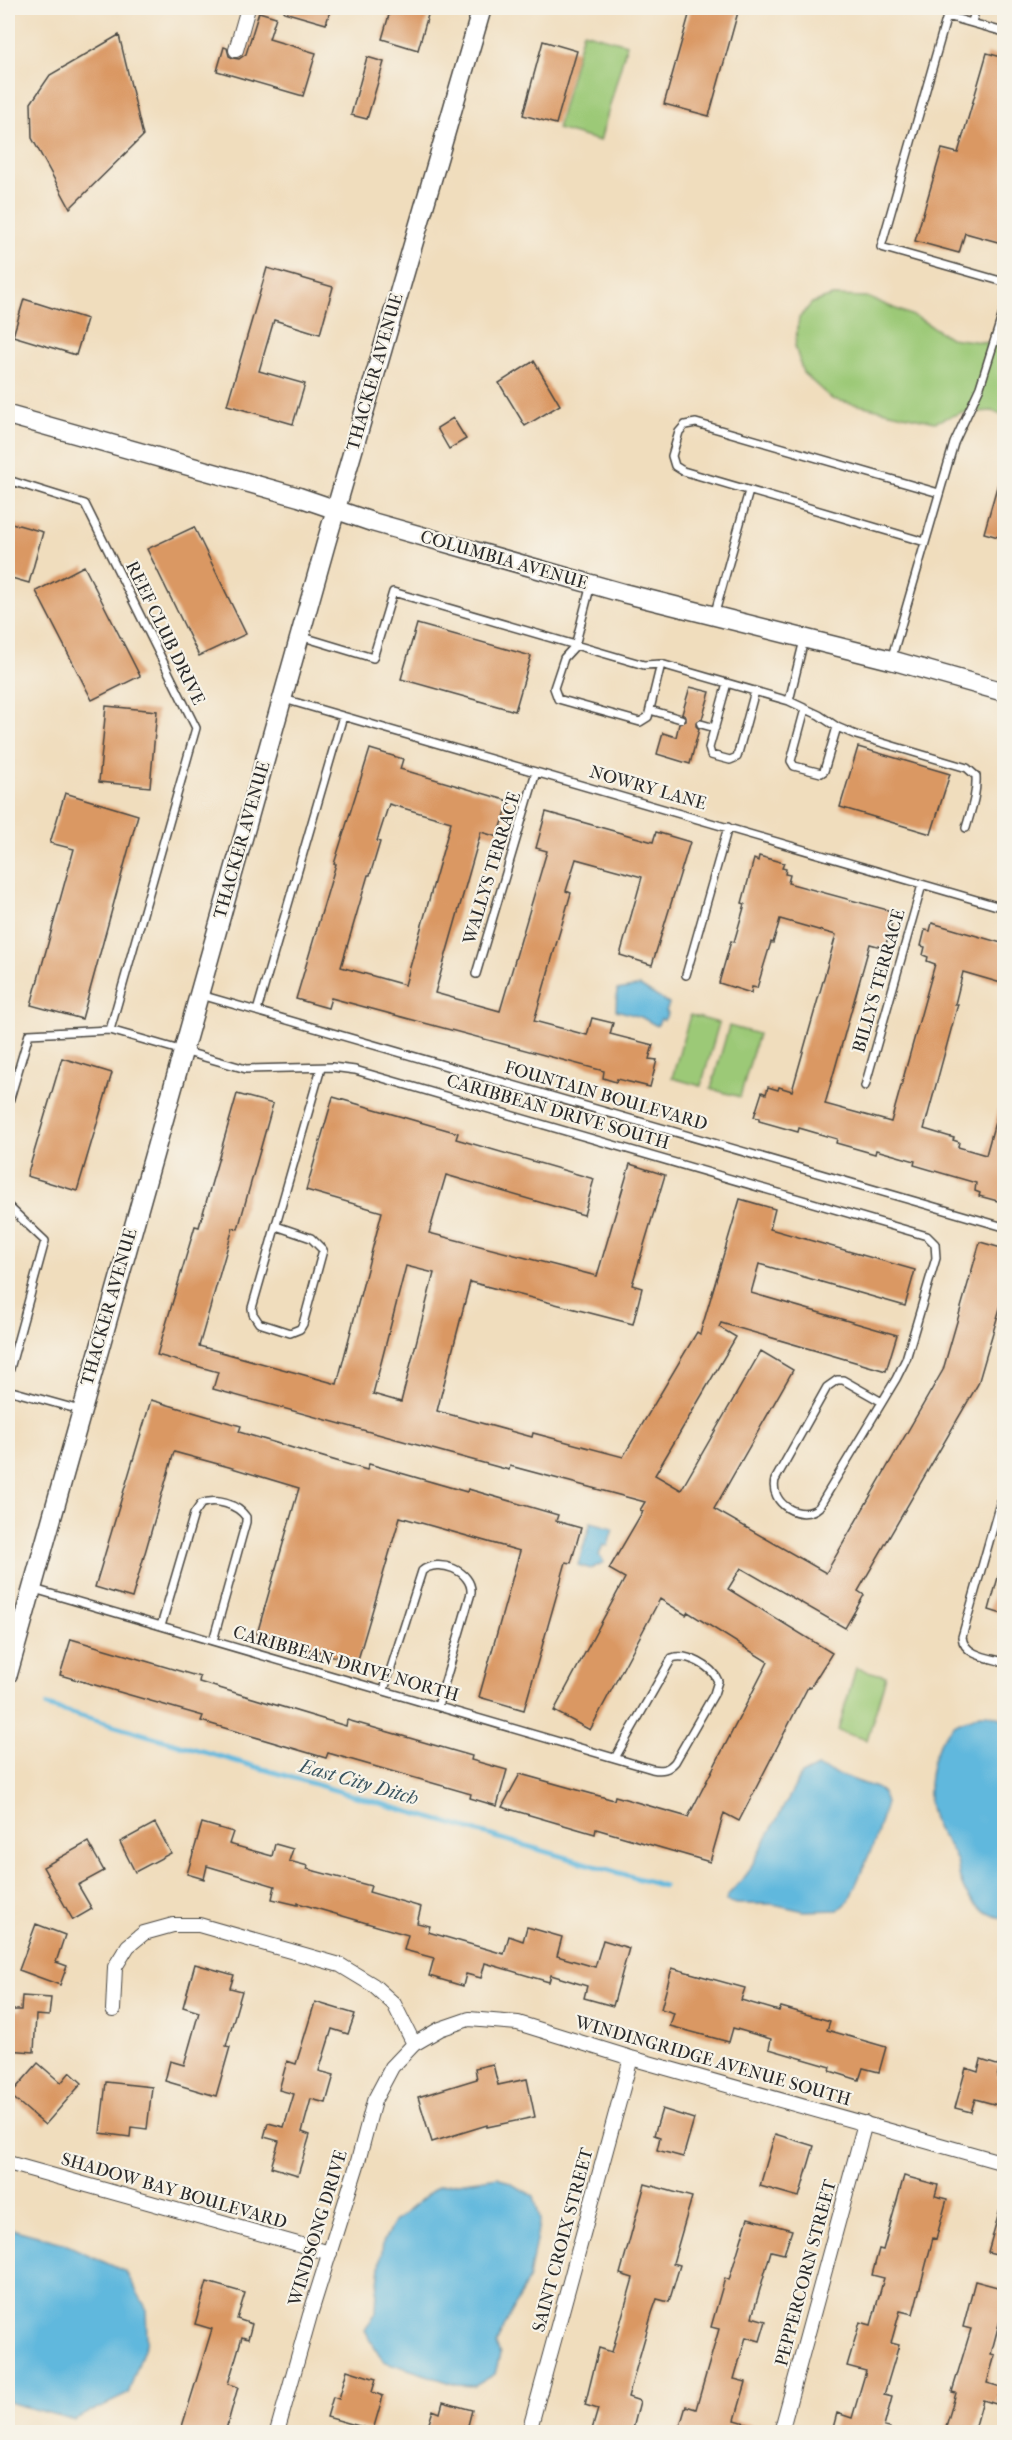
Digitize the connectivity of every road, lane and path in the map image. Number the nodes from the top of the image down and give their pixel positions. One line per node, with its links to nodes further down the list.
1 (248, 8): 6 (street)
2 (482, 8): 13 (street, THACKER AVENUE)
3 (976, 8): 4 (lane)
4 (972, 22): 5 (lane); 7 (lane)
5 (1005, 32)
6 (236, 50)
7 (1005, 282)
8 (1005, 310): 12 (lane)
9 (8, 415): 13 (street, COLUMBIA AVENUE)
10 (8, 480): 43 (lane, REEF CLUB DRIVE)
11 (749, 491): 12 (lane); 14 (lane); 16 (lane)
12 (939, 493): 14 (lane)
13 (336, 510): 15 (street, COLUMBIA AVENUE); 17 (street, THACKER AVENUE)
14 (925, 542): 20 (lane)
15 (591, 584): 16 (street, COLUMBIA AVENUE); 19 (lane)
16 (714, 616): 18 (street, COLUMBIA AVENUE)
17 (300, 636): 19 (lane); 25 (street, THACKER AVENUE)
18 (804, 638): 20 (street, COLUMBIA AVENUE); 26 (lane)
19 (575, 646): 21 (lane); 28 (lane)
20 (891, 660): 24 (street, COLUMBIA AVENUE)
21 (661, 664): 22 (lane); 28 (lane)
22 (727, 683): 23 (lane); 33 (lane)
23 (755, 691): 26 (lane); 33 (lane)
24 (1005, 692)
25 (283, 699): 29 (lane, NOWRY LANE); 41 (street, THACKER AVENUE)
26 (789, 701): 27 (lane)
27 (805, 708): 32 (lane); 32 (lane)
28 (650, 710): 30 (lane)
29 (343, 716): 34 (lane, NOWRY LANE); 42 (lane)
30 (681, 720)
31 (701, 724): 33 (lane)
32 (837, 727): 36 (lane)
33 (715, 728)
34 (536, 772): 35 (lane, NOWRY LANE); 39 (lane, WALLYS TERRACE)
35 (728, 827): 37 (lane, NOWRY LANE); 40 (lane)
36 (966, 828)
37 (922, 885): 38 (lane, NOWRY LANE); 46 (lane, BILLYS TERRACE)
38 (1005, 908)
39 (476, 974)
40 (686, 975)
41 (199, 994): 42 (lane, FOUNTAIN BOULEVARD); 44 (street, THACKER AVENUE)
42 (257, 1011): 50 (lane, FOUNTAIN BOULEVARD)
43 (110, 1030): 44 (lane); 47 (lane)
44 (182, 1051): 45 (lane, CARIBBEAN DRIVE SOUTH); 54 (street, THACKER AVENUE)
45 (321, 1068): 49 (lane); 53 (lane, CARIBBEAN DRIVE SOUTH)
46 (865, 1086)
47 (8, 1105)
48 (8, 1206): 51 (lane)
49 (276, 1226): 49 (lane)
50 (1005, 1227)
51 (8, 1376)
52 (8, 1390): 54 (lane)
53 (882, 1402): 53 (lane)
54 (80, 1410): 56 (street, THACKER AVENUE)
55 (1005, 1489): 59 (lane)
56 (31, 1588): 57 (lane, CARIBBEAN DRIVE NORTH); 60 (street, THACKER AVENUE)
57 (161, 1626): 58 (lane, CARIBBEAN DRIVE NORTH); 58 (lane)
58 (213, 1641): 61 (lane, CARIBBEAN DRIVE NORTH)
59 (1005, 1662)
60 (8, 1674)
61 (384, 1690): 62 (lane, CARIBBEAN DRIVE NORTH); 62 (lane)
62 (438, 1706): 63 (lane, CARIBBEAN DRIVE NORTH)
63 (615, 1758): 63 (lane, CARIBBEAN DRIVE NORTH)
64 (113, 2010): 65 (street)
65 (414, 2044): 66 (street, WINDINGRIDGE AVENUE SOUTH); 70 (street, WINDSONG DRIVE)
66 (631, 2058): 67 (street, WINDINGRIDGE AVENUE SOUTH); 72 (street, SAINT CROIX STREET)
67 (865, 2123): 69 (street, WINDINGRIDGE AVENUE SOUTH); 73 (street, PEPPERCORN STREET)
68 (8, 2163): 70 (street, SHADOW BAY BOULEVARD)
69 (1005, 2163)
70 (330, 2253): 71 (street, WINDSONG DRIVE)
71 (277, 2433)
72 (529, 2433)
73 (781, 2433)

